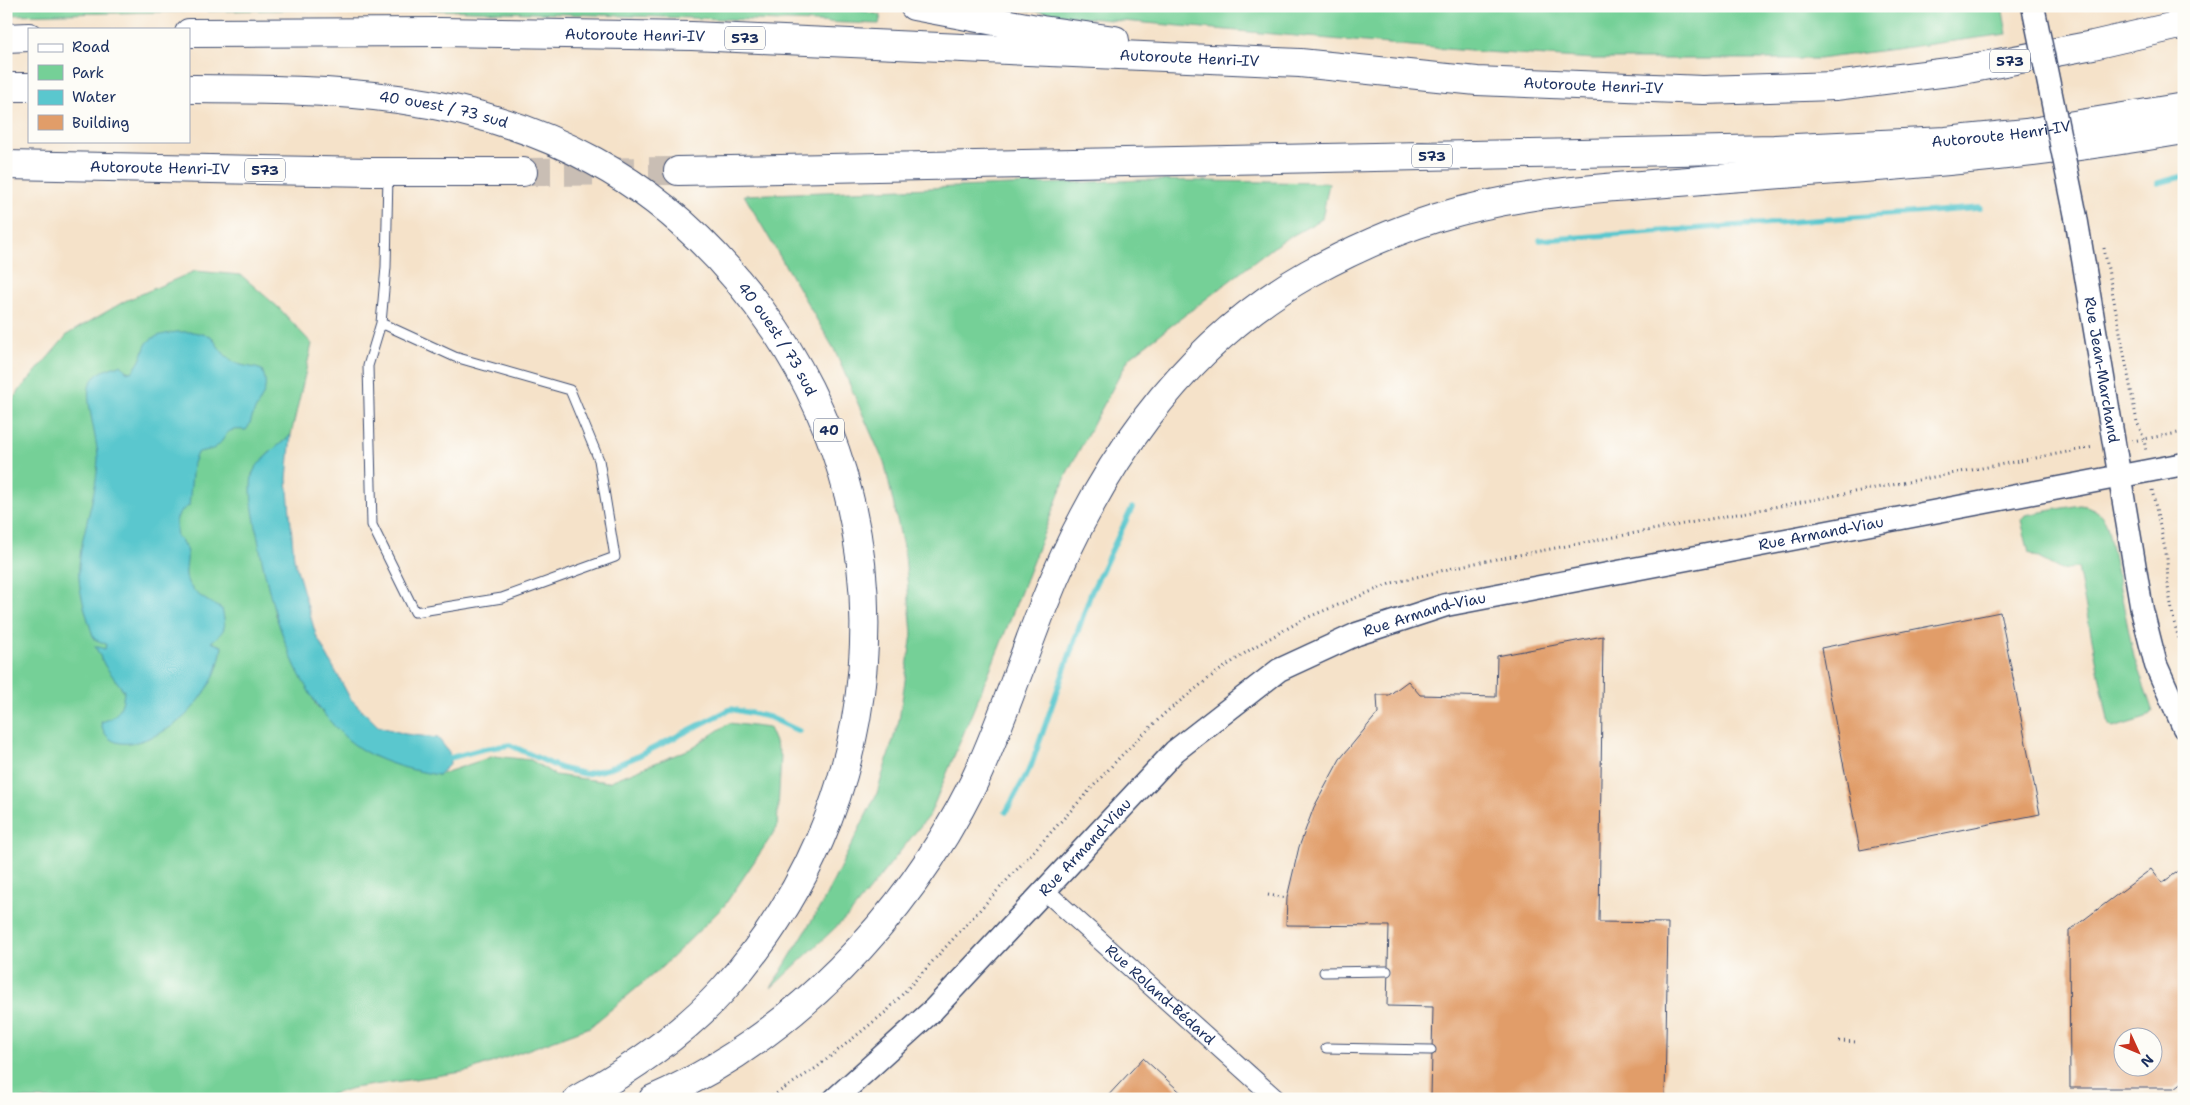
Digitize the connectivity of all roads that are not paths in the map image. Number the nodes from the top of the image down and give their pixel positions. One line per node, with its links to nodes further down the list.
1 (914, 6): 7 (highway)
2 (2033, 6): 19 (street, Rue Jean-Marchand, bridge)
3 (2184, 24): 7 (highway, Autoroute Henri-IV / 573)
4 (190, 33): 7 (highway, Autoroute Henri-IV / 573)
5 (28, 37): 6 (highway)
6 (6, 38)
7 (1300, 63)
8 (6, 87): 9 (highway)
9 (28, 87)
10 (190, 89): 26 (highway, 40 ouest / 73 sud / 40)
11 (2184, 108): 14 (highway, Autoroute Henri-IV / 573)
12 (2184, 130): 27 (highway)
13 (6, 165): 15 (highway, Autoroute Henri-IV / 573)
14 (678, 171)
15 (388, 172): 16 (highway, Autoroute Henri-IV / 573); 17 (lane)
16 (523, 172)
17 (381, 322): 17 (lane)
18 (2184, 464): 19 (street, Rue Armand-Viau)
19 (2119, 475): 20 (street, Rue Jean-Marchand); 21 (street, Rue Armand-Viau)
20 (2184, 728)
21 (1045, 891): 28 (street, Rue Armand-Viau); 29 (street, Rue Roland-Bédard)
22 (1387, 971): 23 (lane)
23 (1324, 972)
24 (1326, 1048): 25 (lane)
25 (1432, 1050)
26 (578, 1099)
27 (654, 1099)
28 (835, 1099)
29 (1276, 1099)

